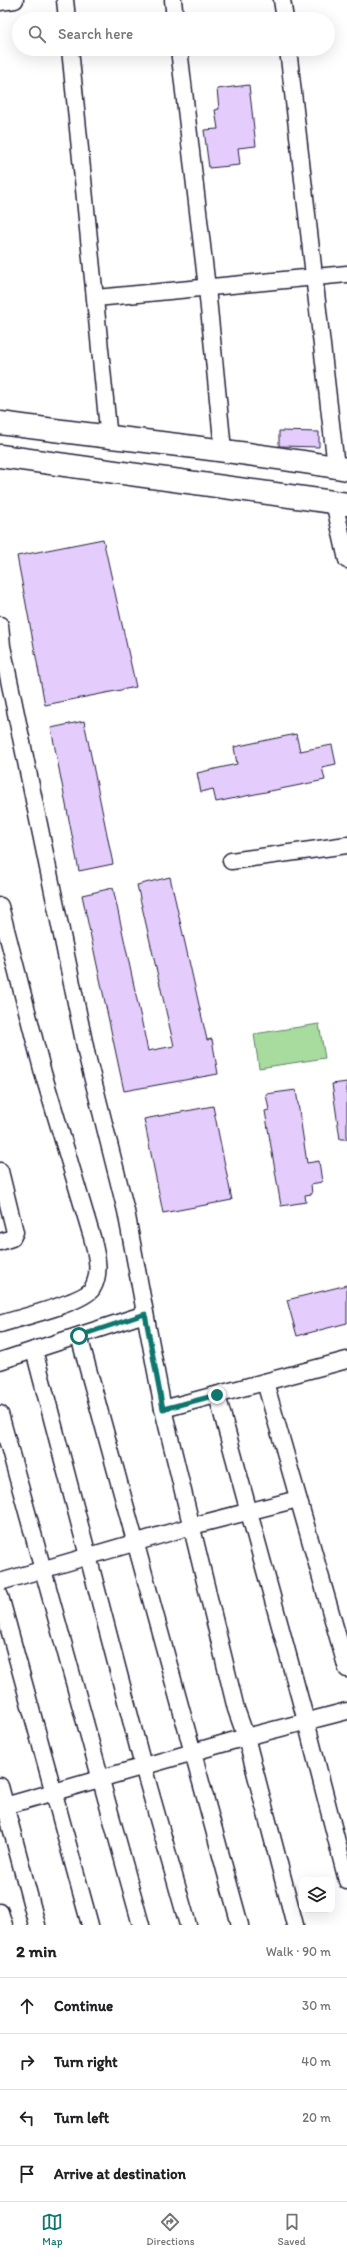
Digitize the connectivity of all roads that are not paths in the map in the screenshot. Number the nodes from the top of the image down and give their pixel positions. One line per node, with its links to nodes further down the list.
1 (16, 0): 5 (street)
2 (65, 0): 6 (street)
3 (173, 0): 7 (street)
4 (282, 0): 8 (street)
5 (0, 2)
6 (66, 12)
7 (174, 12)
8 (284, 12)
9 (71, 56): 15 (street)
10 (180, 56): 14 (street)
11 (289, 56): 13 (street)
12 (347, 274): 13 (street)
13 (314, 279): 14 (street); 20 (street)
14 (207, 288): 15 (street); 18 (street)
15 (96, 298): 17 (street)
16 (0, 424): 17 (highway)
17 (109, 439): 18 (highway)
18 (223, 450): 20 (highway)
19 (0, 456): 21 (highway)
20 (341, 468)
21 (341, 503): 22 (street)
22 (347, 560)
23 (0, 625): 29 (street)
24 (347, 845): 25 (street)
25 (231, 861)
26 (0, 906): 30 (street)
27 (0, 1171): 28 (street)
28 (0, 1242)
29 (145, 1314): 31 (street); 37 (street)
30 (0, 1324)
31 (79, 1336): 32 (street); 42 (street)
32 (34, 1350): 34 (street); 43 (street)
33 (347, 1360): 35 (street)
34 (0, 1362)
35 (265, 1382): 36 (street); 39 (street)
36 (217, 1395): 37 (street); 40 (street)
37 (163, 1409): 41 (street)
38 (0, 1414): 44 (street)
39 (298, 1499): 40 (street); 47 (street)
40 (249, 1511): 41 (street); 49 (street)
41 (192, 1526): 42 (street); 50 (street)
42 (136, 1542): 43 (street); 51 (street)
43 (88, 1556): 44 (street); 52 (street)
44 (43, 1569): 45 (street); 53 (street)
45 (0, 1582)
46 (0, 1596): 55 (street)
47 (347, 1669)
48 (347, 1712): 49 (street)
49 (306, 1721): 50 (street); 57 (street)
50 (246, 1737): 51 (street); 65 (street)
51 (193, 1752): 52 (street); 64 (street)
52 (144, 1766): 53 (street); 63 (street)
53 (100, 1779): 55 (street); 62 (street)
54 (0, 1786): 56 (street)
55 (55, 1792): 56 (street); 61 (street)
56 (5, 1806): 60 (street)
57 (347, 1882)
58 (0, 1912): 59 (street)
59 (4, 1925)
60 (37, 1925)
61 (90, 1925)
62 (140, 1925)
63 (188, 1925)
64 (240, 1925)
65 (295, 1925)

